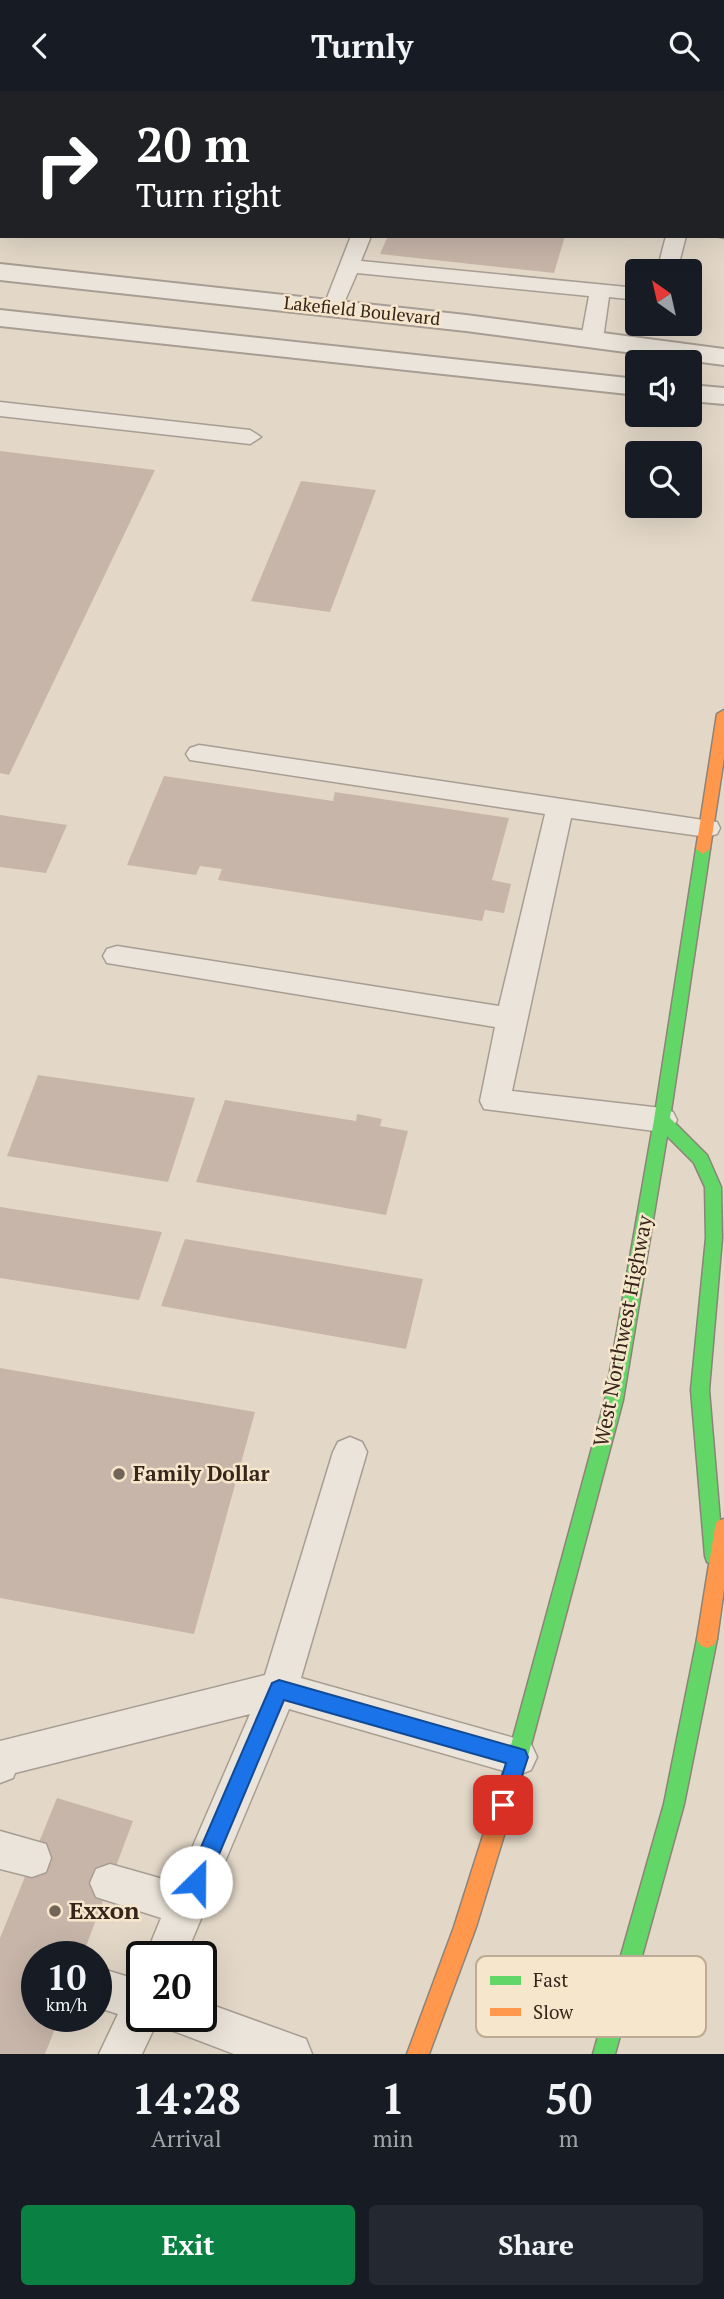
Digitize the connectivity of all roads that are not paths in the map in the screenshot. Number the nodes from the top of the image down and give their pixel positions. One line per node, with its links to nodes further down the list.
1 (361, 238): 4 (lane)
2 (675, 238): 3 (lane)
3 (670, 259)
4 (349, 266): 6 (lane); 8 (lane)
5 (0, 271): 8 (street, Lakefield Boulevard)
6 (600, 291): 7 (lane); 10 (lane)
7 (625, 293)
8 (322, 307): 10 (street, Lakefield Boulevard); 11 (street)
9 (0, 318): 11 (street)
10 (592, 339): 12 (street, Lakefield Boulevard)
11 (290, 348): 13 (street)
12 (724, 357)
13 (625, 386)
14 (702, 394): 15 (street)
15 (724, 396)
16 (0, 409): 17 (lane)
17 (250, 436)
18 (724, 714): 21 (main road, West Northwest Highway)
19 (199, 754): 20 (lane)
20 (560, 807): 21 (lane); 23 (lane)
21 (707, 828): 24 (main road, West Northwest Highway)
22 (117, 956): 23 (lane)
23 (511, 1019): 24 (lane)
24 (662, 1120): 27 (main road); 29 (main road, West Northwest Highway)
25 (350, 1452): 28 (lane)
26 (724, 1527): 27 (main road)
27 (713, 1607): 34 (main road)
28 (279, 1689): 29 (lane); 30 (lane); 32 (lane)
29 (518, 1757): 40 (main road, West Northwest Highway)
30 (1, 1760)
31 (110, 1883): 32 (lane)
32 (186, 1906): 33 (lane)
33 (172, 1941)
34 (631, 1956)
35 (217, 2027): 39 (lane)
36 (131, 2032): 38 (lane)
37 (609, 2037): 41 (main road)
38 (120, 2054)
39 (291, 2054)
40 (418, 2054)
41 (604, 2054)

